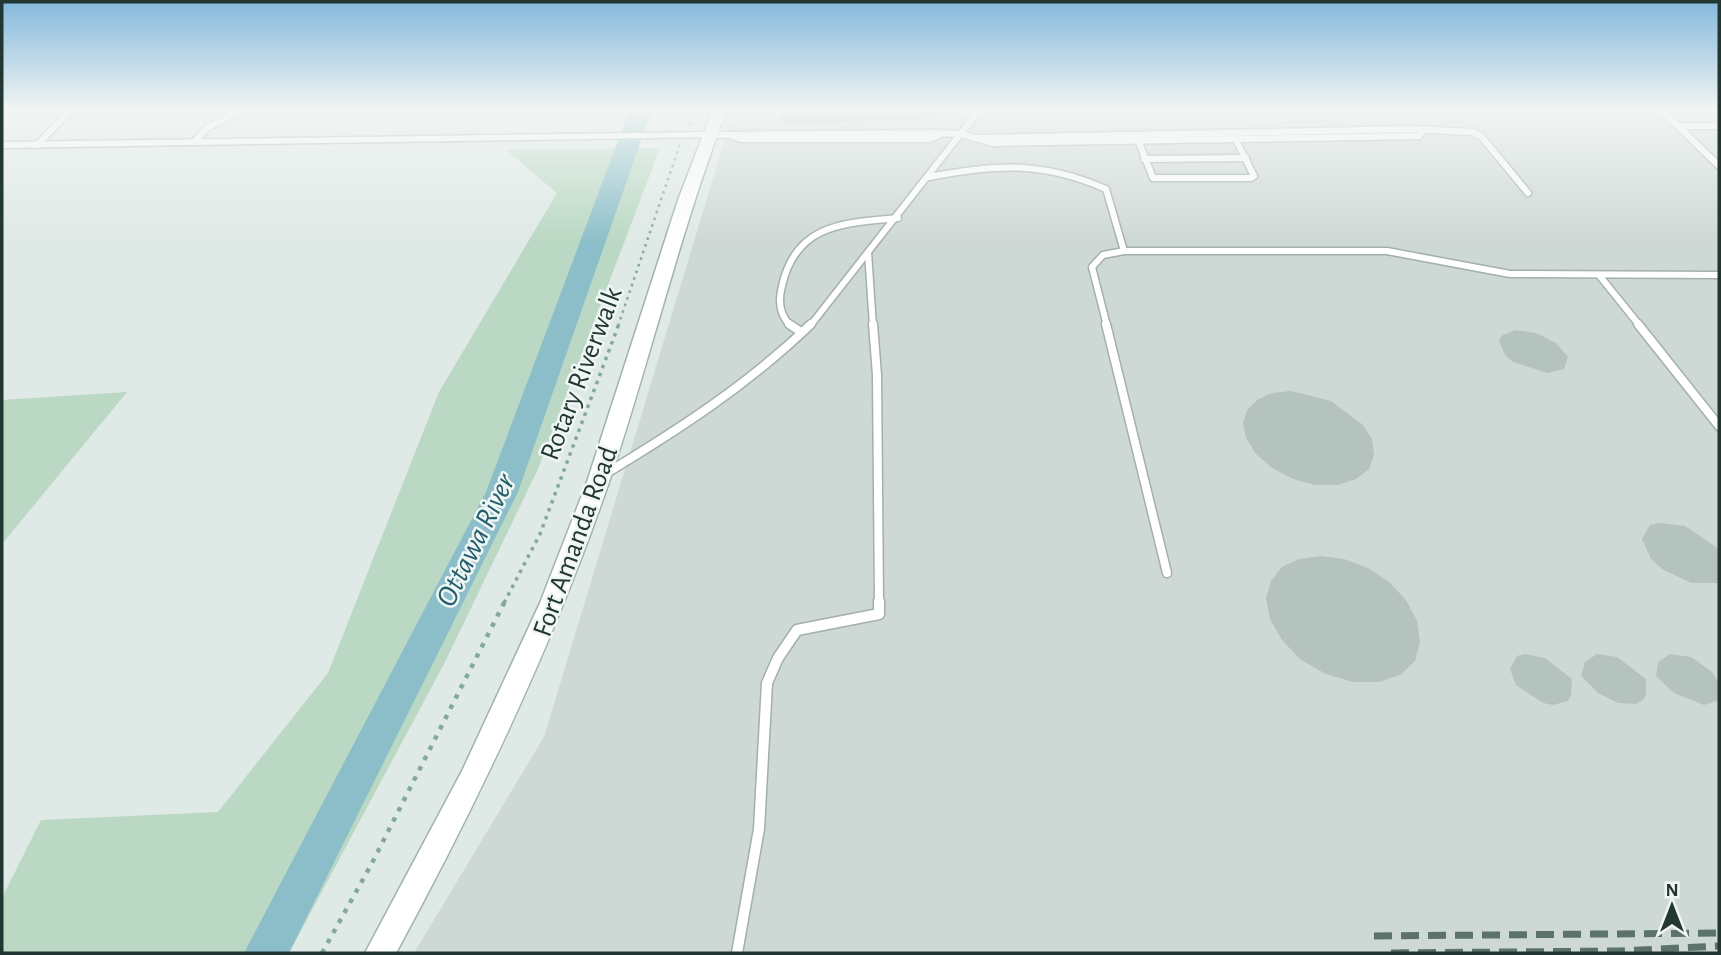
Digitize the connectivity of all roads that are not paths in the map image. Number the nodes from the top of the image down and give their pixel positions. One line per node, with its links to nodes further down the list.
1 (703, 154): 19 (street, Fort Amanda Road)
2 (947, 154): 10 (lane)
3 (1142, 154): 8 (lane)
4 (1243, 154): 7 (lane)
5 (1495, 154): 11 (lane)
6 (1706, 154): 9 (lane)
7 (1245, 158): 8 (lane); 8 (lane)
8 (1144, 159)
9 (1719, 166)
10 (929, 178): 12 (lane); 13 (lane)
11 (1528, 194)
12 (898, 218): 14 (lane); 17 (lane)
13 (1124, 251): 15 (lane); 20 (lane)
14 (868, 252): 17 (lane); 22 (lane)
15 (1599, 275): 16 (lane); 18 (lane)
16 (1719, 275)
17 (801, 332): 19 (lane)
18 (1719, 426)
19 (599, 478): 21 (street, Fort Amanda Road)
20 (1167, 573)
21 (380, 953)
22 (737, 953)

